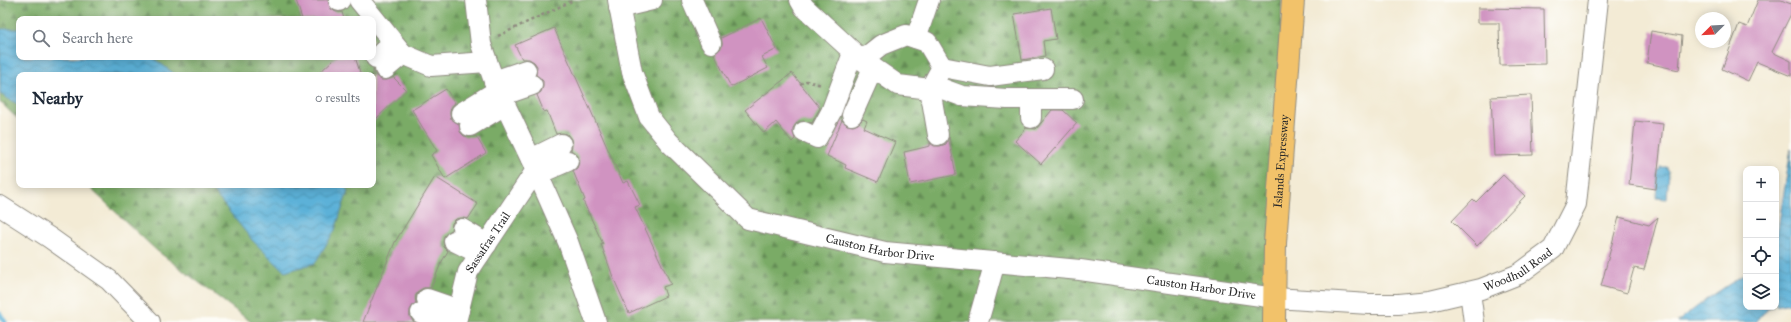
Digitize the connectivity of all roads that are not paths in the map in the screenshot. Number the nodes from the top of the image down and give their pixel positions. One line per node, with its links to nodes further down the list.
1 (359, 0): 10 (street)
2 (476, 0): 16 (street)
3 (652, 0): 9 (street)
4 (692, 0): 13 (street)
5 (800, 0): 15 (street)
6 (929, 0): 12 (street)
7 (1293, 0): 35 (main road, Islands Expressway)
8 (1598, 0): 34 (street, Woodhull Road)
9 (619, 4): 33 (street, Causton Harbor Drive)
10 (372, 16)
11 (376, 21): 14 (street)
12 (916, 38): 15 (street); 18 (street)
13 (711, 43)
14 (398, 48): 16 (street); 17 (street)
15 (863, 60): 21 (street); 24 (street); 26 (street)
16 (487, 62): 22 (street)
17 (380, 63)
18 (942, 67): 19 (street); 21 (street)
19 (1043, 68)
20 (529, 77): 22 (street)
21 (931, 87): 23 (street); 27 (street)
22 (499, 93): 25 (street); 29 (street)
23 (1073, 99)
24 (852, 114)
25 (465, 119)
26 (804, 132)
27 (938, 135)
28 (564, 152): 29 (street)
29 (535, 168): 32 (street, Sassafras Trail); 39 (street)
30 (0, 206): 38 (street)
31 (458, 235): 32 (street)
32 (484, 249): 37 (street, Sassafras Trail)
33 (994, 262): 35 (street, Causton Harbor Drive); 40 (street)
34 (1470, 292): 35 (street, Woodhull Road); 42 (street)
35 (1275, 298): 41 (main road, Islands Expressway)
36 (424, 306): 37 (street)
37 (456, 318)
38 (150, 322)
39 (596, 322)
40 (978, 322)
41 (1274, 322)
42 (1474, 322)

